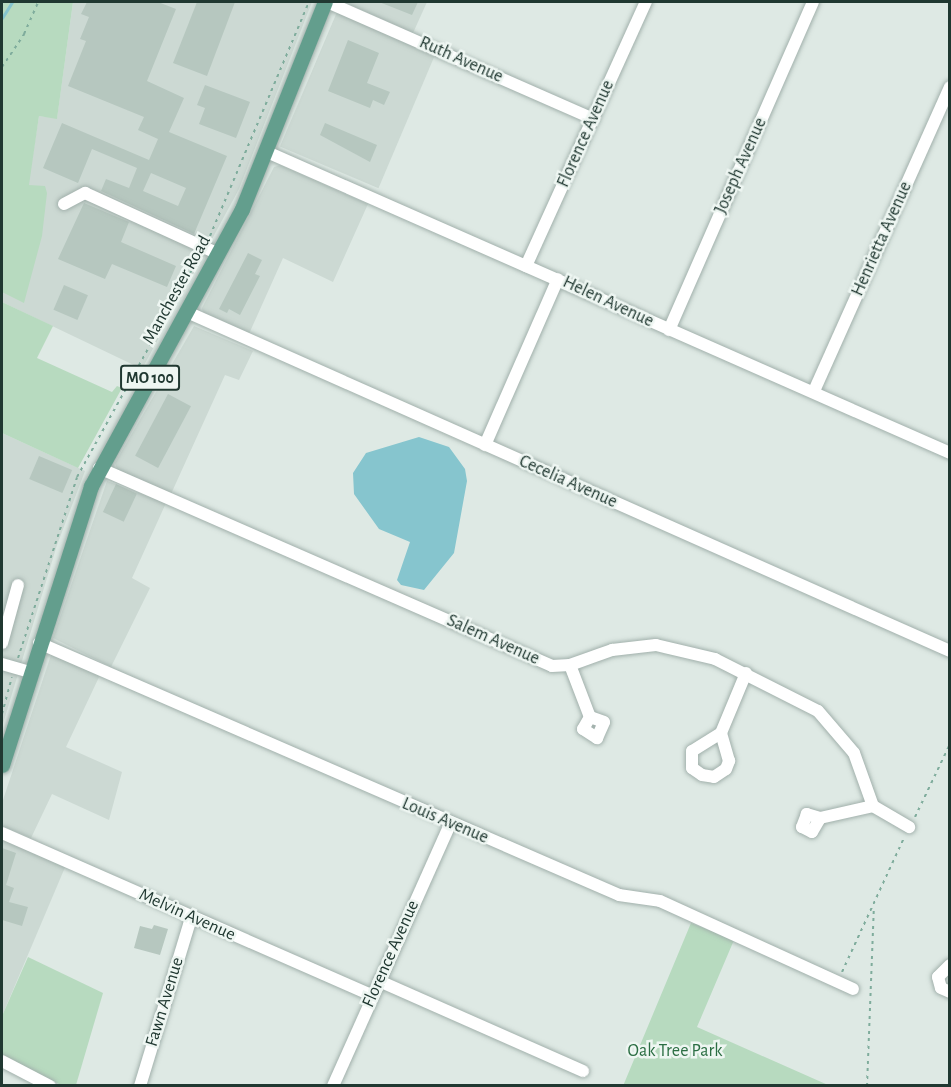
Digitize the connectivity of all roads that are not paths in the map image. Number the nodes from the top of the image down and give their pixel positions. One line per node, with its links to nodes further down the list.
1 (326, 2): 5 (street, Ruth Avenue); 6 (main road, Manchester Road / MO 100)
2 (646, 2): 5 (street, Florence Avenue)
3 (813, 2): 12 (street, Joseph Avenue)
4 (950, 87): 13 (street, Henrietta Avenue)
5 (593, 119): 9 (street, Florence Avenue)
6 (267, 152): 8 (main road, Manchester Road / MO 100); 9 (street, Helen Avenue)
7 (64, 204): 8 (street)
8 (219, 254): 11 (main road, Manchester Road / MO 100)
9 (526, 266): 10 (street, Helen Avenue)
10 (558, 279): 12 (street, Helen Avenue); 14 (street)
11 (187, 312): 14 (street, Cecelia Avenue); 16 (main road, Manchester Road / MO 100)
12 (669, 330): 13 (street, Helen Avenue)
13 (814, 391): 15 (street, Helen Avenue)
14 (485, 445): 20 (street, Cecelia Avenue)
15 (950, 453)
16 (99, 468): 19 (main road, Manchester Road / MO 100); 22 (street, Salem Avenue)
17 (18, 585): 18 (street)
18 (2, 643)
19 (39, 644): 23 (main road, Manchester Road / MO 100); 30 (street, Louis Avenue)
20 (950, 651)
21 (2, 664): 23 (street)
22 (570, 665): 24 (street, Salem Avenue); 25 (street)
23 (30, 672): 27 (main road, Manchester Road / MO 100)
24 (746, 673): 26 (street); 28 (street, Salem Avenue)
25 (590, 717)
26 (721, 733)
27 (2, 765)
28 (873, 806): 29 (street); 31 (street)
29 (820, 818)
30 (450, 824): 35 (street, Florence Avenue); 36 (street, Louis Avenue)
31 (909, 826)
32 (2, 833): 33 (street, Melvin Avenue)
33 (190, 918): 38 (street, Melvin Avenue); 42 (street, Fawn Avenue)
34 (950, 965): 37 (street)
35 (379, 981): 38 (street, Florence Avenue); 40 (street)
36 (853, 989)
37 (950, 992)
38 (373, 996): 43 (street, Florence Avenue)
39 (2, 1061): 41 (street)
40 (583, 1071)
41 (47, 1085)
42 (140, 1086)
43 (333, 1086)

